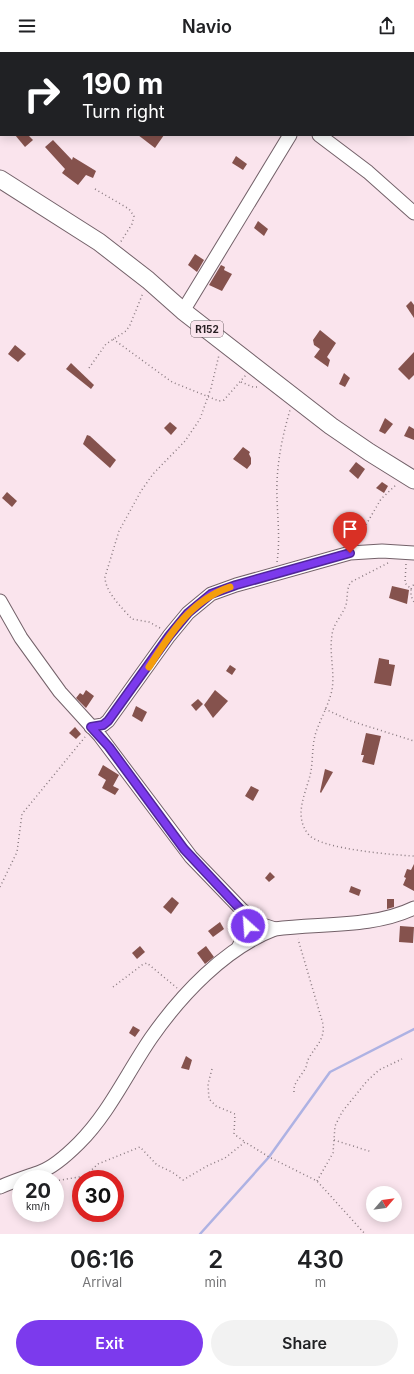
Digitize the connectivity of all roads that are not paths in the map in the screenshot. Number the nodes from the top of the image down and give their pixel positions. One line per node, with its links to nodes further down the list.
1 (289, 136): 5 (street)
2 (320, 136): 4 (street)
3 (0, 178): 5 (main road, R152)
4 (414, 213)
5 (183, 311): 6 (main road, R152)
6 (410, 478)
7 (408, 553): 9 (street)
8 (0, 601): 9 (street)
9 (91, 727): 11 (street)
10 (414, 908): 12 (street)
11 (242, 911): 12 (street); 13 (street)
12 (275, 929): 13 (street)
13 (238, 948): 14 (street)
14 (0, 1187)

